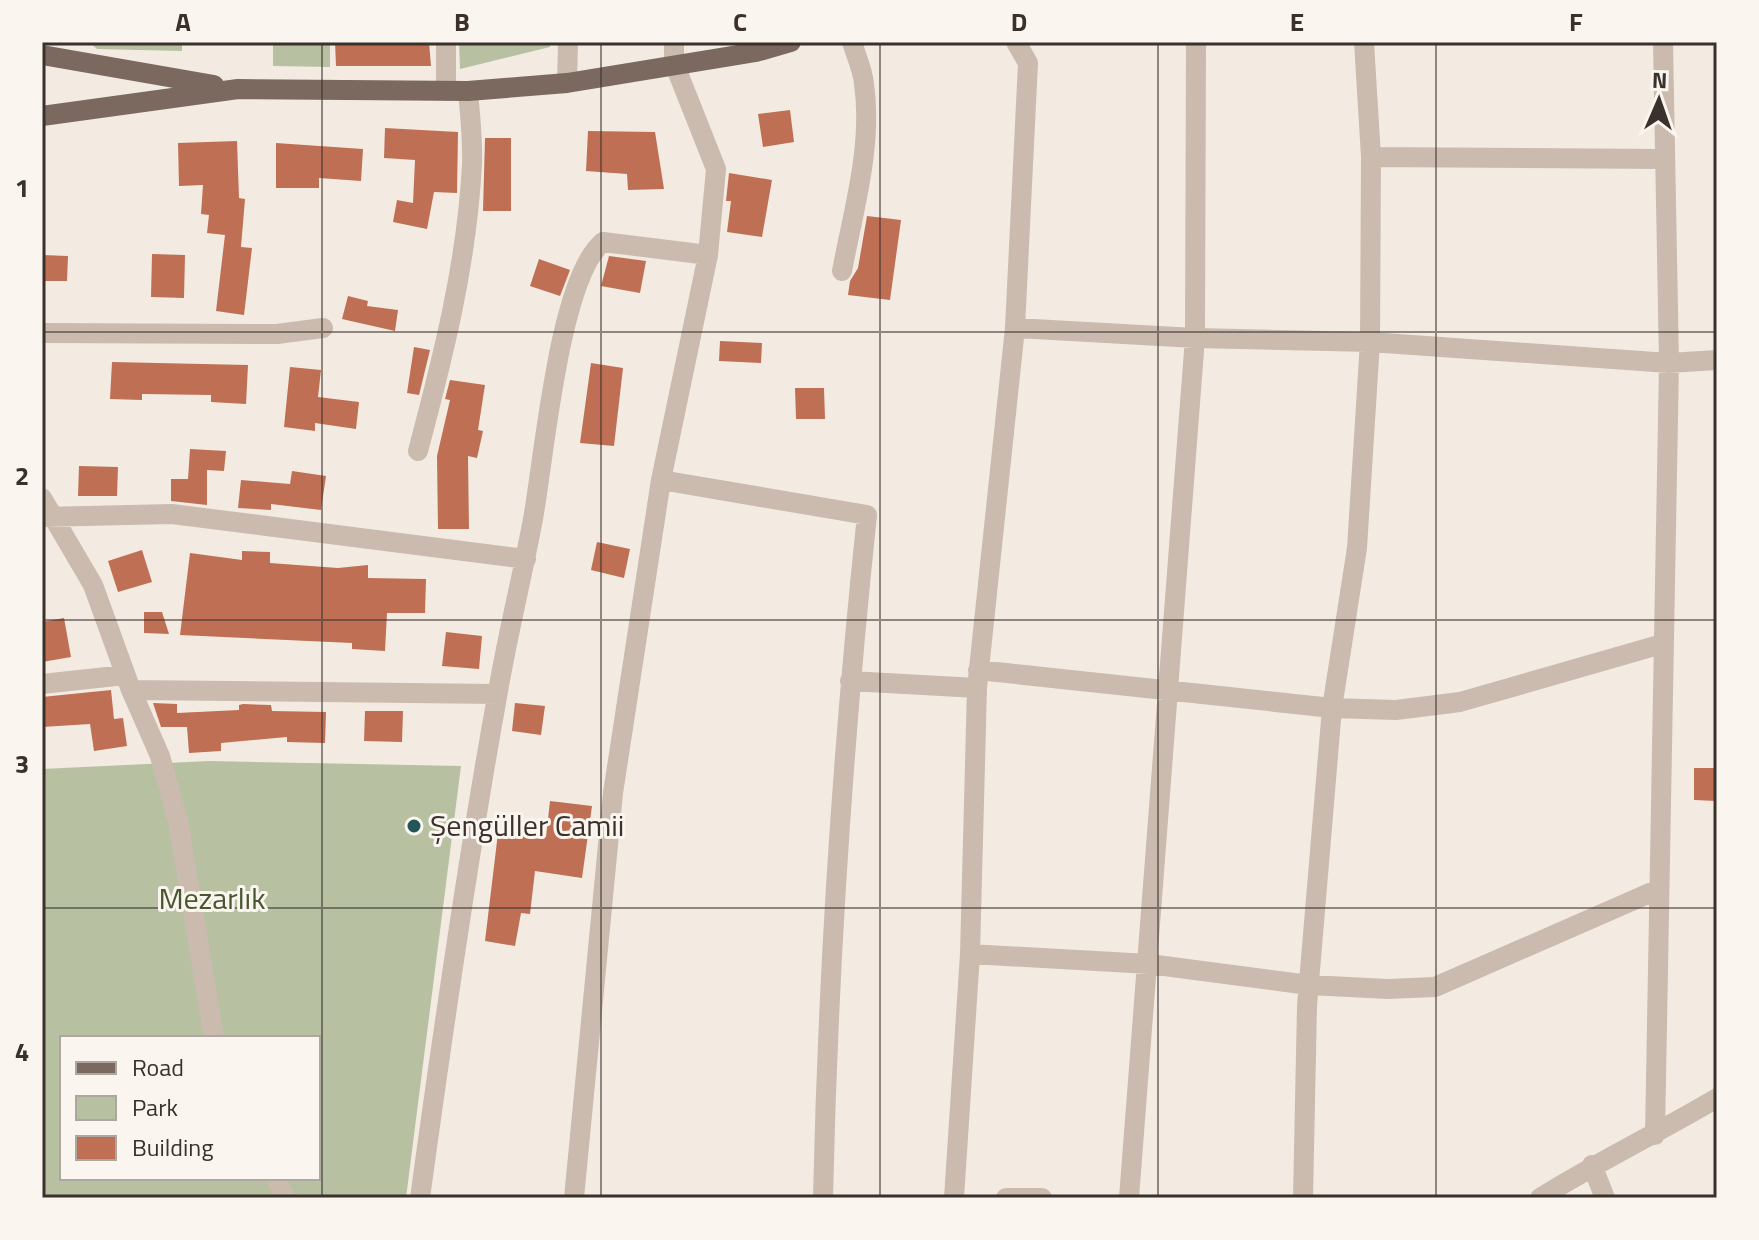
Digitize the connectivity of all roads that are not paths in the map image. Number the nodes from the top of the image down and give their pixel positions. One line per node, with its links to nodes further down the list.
1 (446, 42): 13 (street)
2 (568, 42): 11 (street)
3 (791, 42): 9 (main road)
4 (852, 42): 19 (street)
5 (1016, 42): 21 (street)
6 (1196, 42): 23 (street)
7 (1364, 42): 16 (street)
8 (1663, 42): 17 (street)
9 (674, 52): 11 (main road); 18 (street)
10 (42, 55): 12 (main road)
11 (567, 83): 14 (main road)
12 (238, 89): 13 (main road); 15 (main road)
13 (446, 91): 14 (main road)
14 (468, 91): 27 (street)
15 (42, 116)
16 (1371, 157): 17 (street); 24 (street)
17 (1665, 159): 26 (street)
18 (708, 255): 28 (street); 31 (street)
19 (842, 271)
20 (323, 328): 22 (street)
21 (1015, 328): 23 (street); 33 (street)
22 (42, 333)
23 (1195, 338): 24 (street); 37 (street)
24 (1370, 342): 26 (street); 39 (street)
25 (1717, 360): 26 (street)
26 (1669, 363): 32 (street)
27 (418, 451)
28 (661, 480): 34 (street); 49 (street)
29 (42, 498): 30 (street)
30 (48, 516): 31 (street); 35 (street)
31 (526, 559): 38 (street)
32 (1662, 644): 39 (street); 40 (street)
33 (978, 679): 34 (street); 37 (street); 41 (street)
34 (850, 681): 50 (street)
35 (128, 682): 36 (street); 38 (street); 44 (street)
36 (42, 684)
37 (1166, 692): 39 (street); 42 (street)
38 (497, 694): 48 (street)
39 (1332, 708): 43 (street)
40 (1659, 889): 43 (street); 46 (street)
41 (970, 954): 42 (street); 51 (street)
42 (1149, 964): 43 (street); 54 (street)
43 (1309, 985): 55 (street)
44 (214, 1036)
45 (1717, 1098): 46 (street)
46 (1655, 1135): 47 (street)
47 (1592, 1165): 56 (street); 57 (street)
48 (420, 1198)
49 (574, 1198)
50 (823, 1198)
51 (954, 1198)
52 (1006, 1198): 53 (street)
53 (1042, 1198)
54 (1129, 1198)
55 (1303, 1198)
56 (1540, 1198)
57 (1605, 1198)

